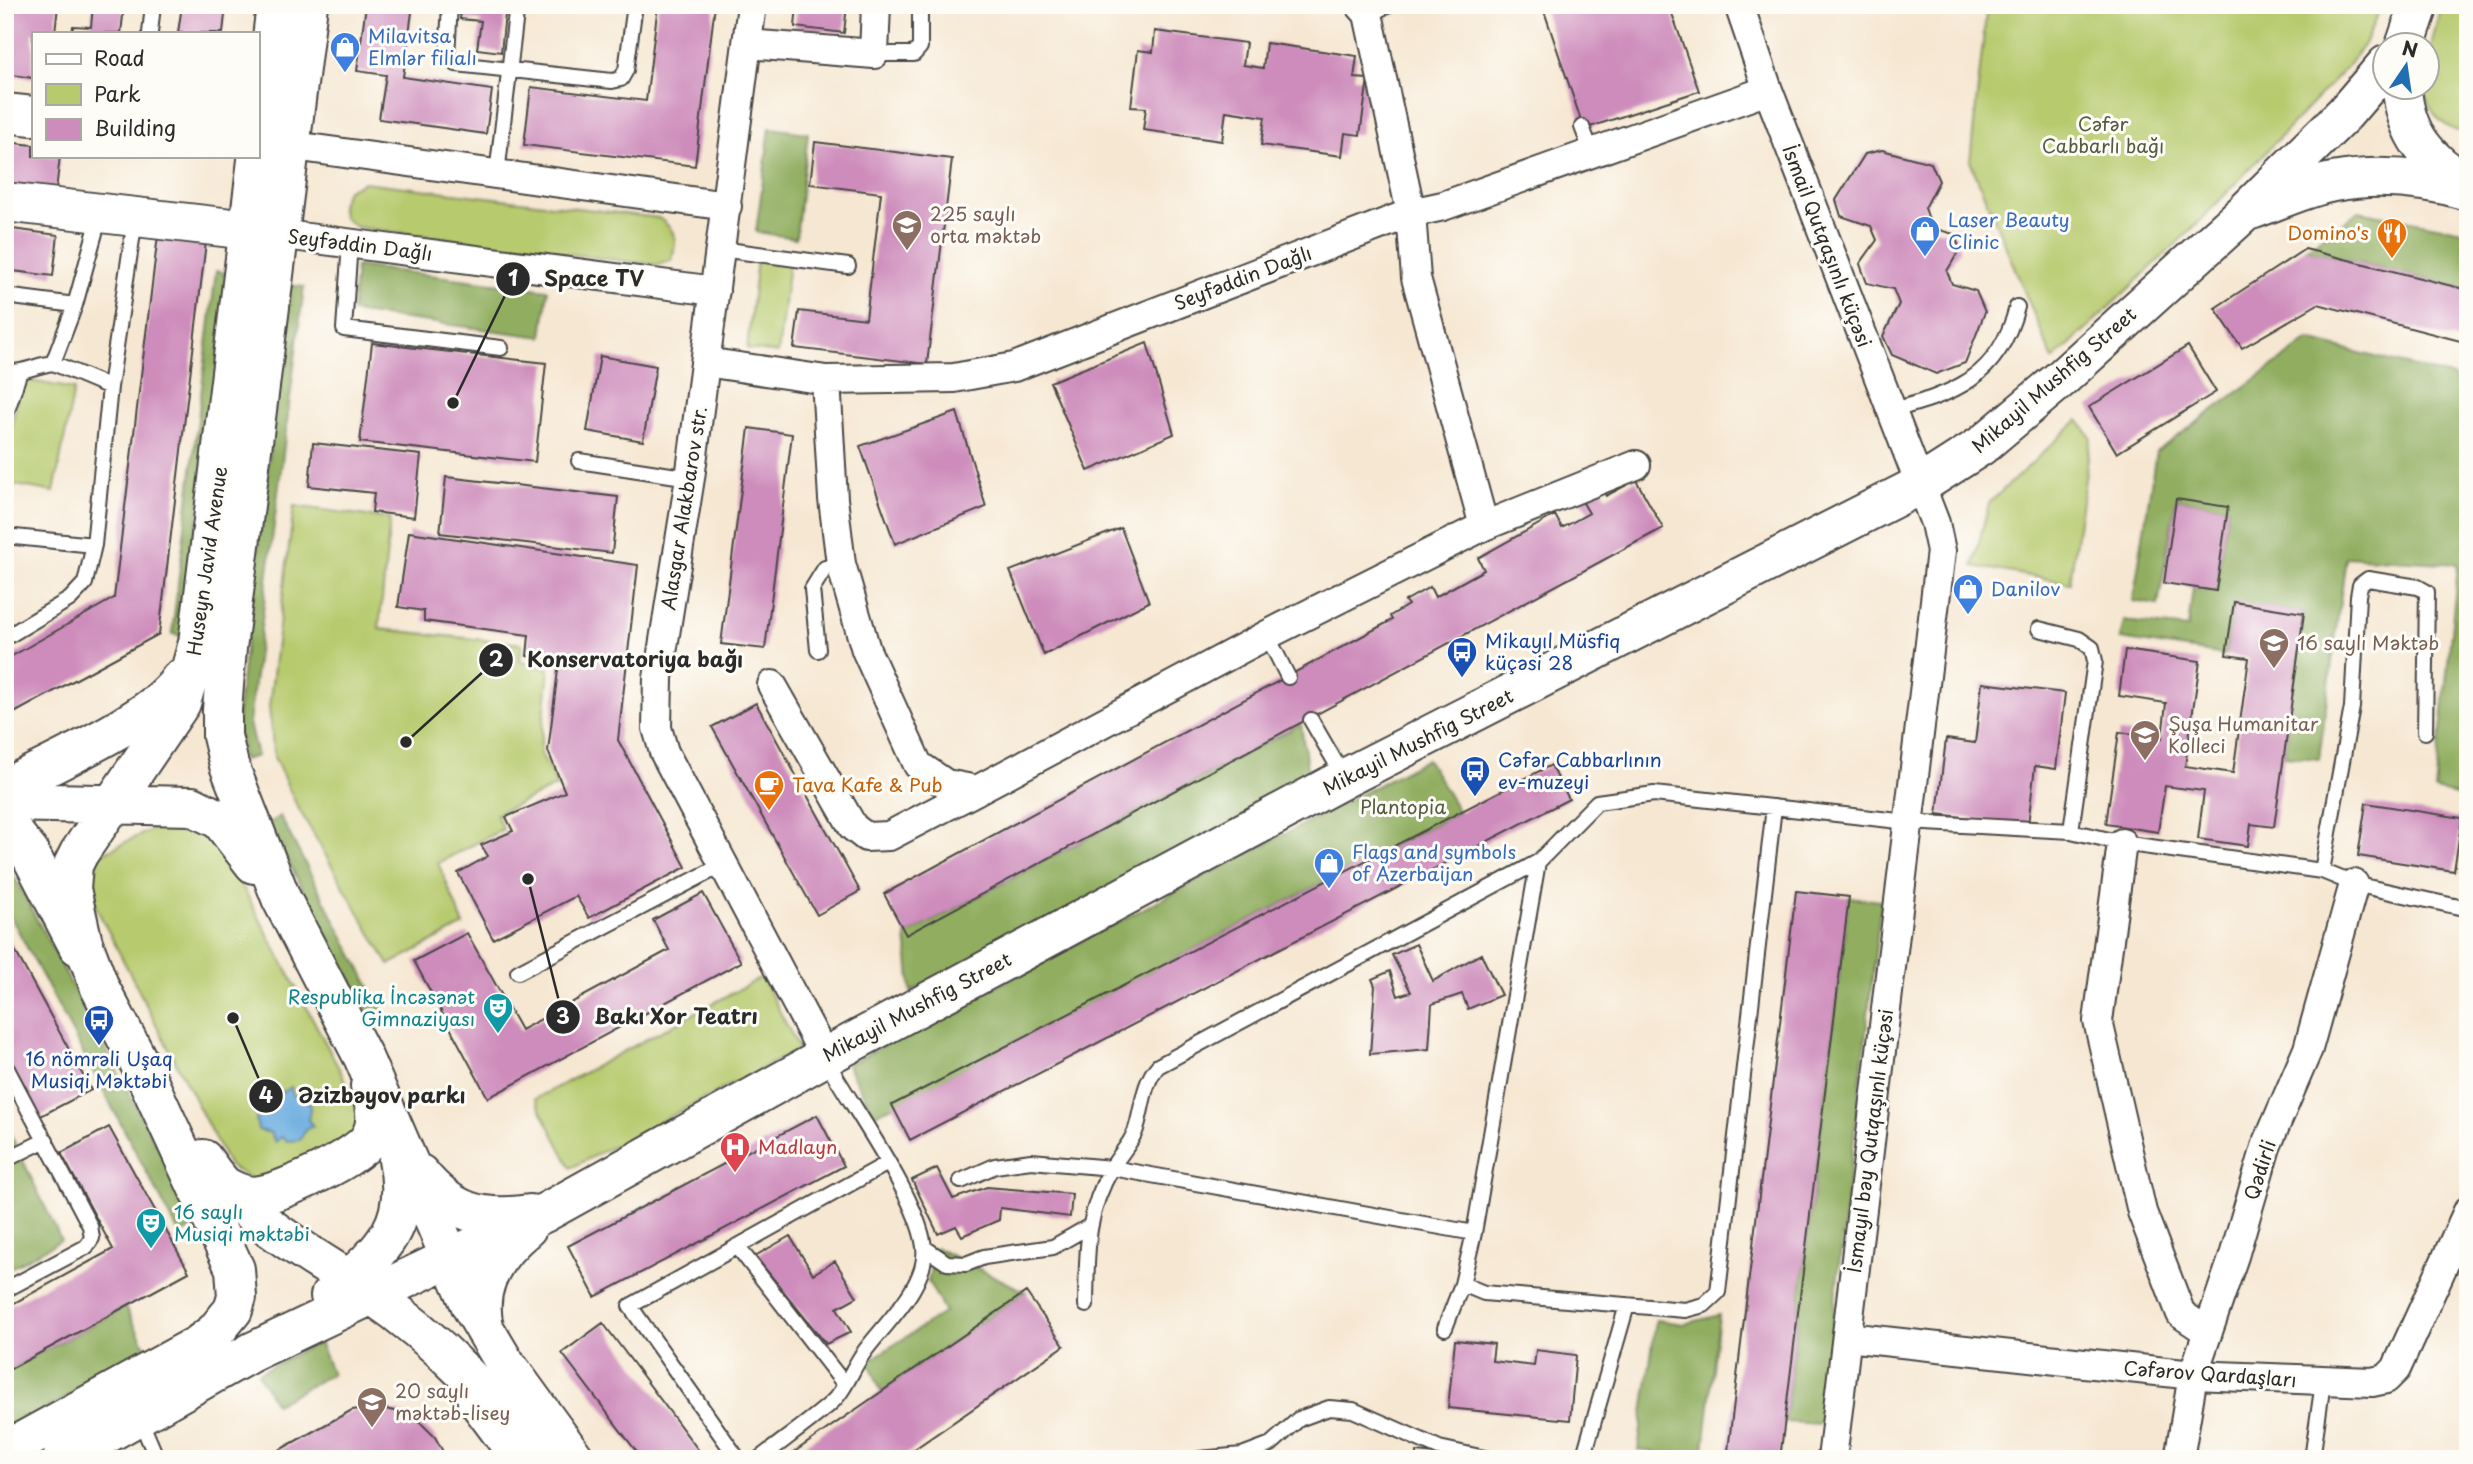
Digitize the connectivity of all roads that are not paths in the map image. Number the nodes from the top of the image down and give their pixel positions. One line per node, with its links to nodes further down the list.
1 (153, 5): 12 (lane)
2 (276, 5): 22 (main road, Huseyn Javid Avenue)
3 (308, 5): 22 (main road, Huseyn Javid Avenue)
4 (450, 5): 15 (lane)
5 (517, 5): 15 (lane)
6 (635, 5): 15 (lane)
7 (752, 5): 13 (street, Alasgar Alakbarov str.)
8 (876, 5): 14 (street)
9 (920, 5): 14 (lane)
10 (1739, 5): 17 (street, İsmail Qutqaşınlı küçəsi)
11 (1372, 8): 30 (street)
12 (150, 32)
13 (747, 44): 14 (street); 28 (street, Alasgar Alakbarov str.)
14 (874, 54)
15 (510, 71): 24 (lane)
16 (2372, 77): 29 (main road, Mikayil Mushfig Street)
17 (1768, 90): 23 (street, Seyfəddin Dağlı); 46 (street, İsmail Qutqaşınlı küçəsi)
18 (2404, 102): 25 (main road)
19 (5, 113): 20 (main road)
20 (32, 116)
21 (1582, 127): 23 (lane)
22 (269, 143): 24 (street); 32 (main road, Huseyn Javid Avenue)
23 (1592, 153): 30 (street, Seyfəddin Dağlı)
24 (496, 174): 28 (street)
25 (2468, 185)
26 (2468, 191): 29 (main road, Mikayil Mushfig Street)
27 (5, 202): 31 (main road, Seyfəddin Dağlı)
28 (727, 206): 34 (street, Alasgar Alakbarov str.)
29 (2245, 212): 51 (main road, Mikayil Mushfig Street)
30 (1411, 213): 44 (street, Seyfəddin Dağlı); 52 (street)
31 (118, 216): 32 (main road, Seyfəddin Dağlı); 38 (lane); 45 (lane)
32 (264, 232): 33 (street, Seyfəddin Dağlı); 59 (main road, Huseyn Javid Avenue)
33 (350, 243): 36 (street, Seyfəddin Dağlı); 40 (lane)
34 (720, 248): 35 (lane); 36 (street, Alasgar Alakbarov str.)
35 (848, 266)
36 (715, 291): 41 (street, Alasgar Alakbarov str.)
37 (5, 296): 38 (lane)
38 (75, 305): 42 (lane)
39 (2017, 307): 46 (lane)
40 (501, 348)
41 (705, 362): 44 (street, Seyfəddin Dağlı); 50 (street, Alasgar Alakbarov str.)
42 (53, 363): 43 (lane); 45 (lane)
43 (12, 373): 47 (lane)
44 (826, 380): 55 (street)
45 (110, 387): 54 (lane)
46 (1890, 411): 51 (street, İsmail Qutqaşınlı küçəsi)
47 (5, 417)
48 (579, 461): 50 (lane)
49 (1636, 464): 52 (street)
50 (690, 478): 77 (street, Alasgar Alakbarov str.)
51 (1920, 485): 65 (main road, Mikayil Mushfig Street); 73 (street, İsmayıl bəy Qutqaşınlı küçəsi)
52 (1484, 526): 58 (street)
53 (5, 536): 54 (lane)
54 (94, 545): 57 (lane)
55 (841, 564): 60 (lane); 67 (street)
56 (2039, 629): 74 (lane)
57 (7, 634)
58 (1267, 635): 61 (lane); 67 (street)
59 (213, 645): 66 (main road); 69 (main road, Huseyn Javid Avenue); 81 (main road)
60 (818, 650)
61 (1288, 677)
62 (772, 685): 67 (street)
63 (1311, 720): 65 (lane)
64 (2425, 732): 78 (lane)
65 (1345, 778): 86 (main road, Mikayil Mushfig Street)
66 (5, 788)
67 (977, 790)
68 (5, 802): 69 (main road)
69 (114, 803): 70 (main road); 80 (main road, Huseyn Javid Avenue)
70 (183, 805): 80 (main road); 81 (main road)
71 (1774, 807): 73 (lane); 76 (lane); 108 (lane)
72 (5, 822): 84 (main road)
73 (1908, 822): 74 (lane); 112 (street, İsmayıl bəy Qutqaşınlı küçəsi)
74 (2071, 831): 75 (lane)
75 (2122, 843): 78 (lane); 111 (street)
76 (1538, 862): 94 (lane); 100 (lane)
77 (724, 864): 83 (lane); 86 (street, Alasgar Alakbarov str.)
78 (2322, 871): 79 (lane)
79 (2354, 884): 82 (lane); 111 (street, Qədirli)
80 (71, 889): 84 (main road, Huseyn Javid Avenue)
81 (281, 898): 85 (main road)
82 (2468, 909)
83 (518, 972)
84 (100, 988): 88 (main road, Huseyn Javid Avenue)
85 (363, 1057): 89 (main road); 96 (main road)
86 (824, 1057): 93 (lane); 97 (main road, Mikayil Mushfig Street)
87 (5, 1065): 90 (lane)
88 (144, 1070): 96 (main road); 118 (main road)
89 (385, 1105): 92 (main road); 105 (main road)
90 (46, 1140): 91 (lane); 106 (lane)
91 (5, 1160)
92 (410, 1162): 97 (main road); 103 (main road)
93 (888, 1163): 101 (lane); 102 (lane)
94 (1112, 1168): 95 (lane); 99 (lane); 100 (lane)
95 (961, 1181)
96 (219, 1183): 105 (main road)
97 (546, 1212): 103 (main road); 110 (main road)
98 (2468, 1212): 115 (street, Cəfərov Qardaşları)
99 (1088, 1227): 102 (lane); 107 (lane)
100 (1474, 1233): 104 (lane)
101 (737, 1247): 116 (lane); 124 (lane)
102 (925, 1248): 116 (lane)
103 (449, 1259): 105 (main road); 110 (main road)
104 (1462, 1284): 108 (lane); 109 (lane)
105 (361, 1288): 113 (main road); 117 (main road)
106 (5, 1290)
107 (1086, 1305)
108 (1627, 1305): 128 (lane)
109 (1445, 1328)
110 (486, 1332): 123 (main road)
111 (2208, 1332): 114 (street, Qədirli)
112 (1847, 1337): 114 (street, Cəfərov Qardaşları); 129 (street, İsmayıl bəy Qutqaşınlı küçəsi)
113 (463, 1368): 121 (lane); 122 (main road)
114 (2193, 1375): 115 (street, Cəfərov Qardaşları); 130 (street, Qədirli)
115 (2323, 1382): 131 (lane)
116 (845, 1385): 125 (lane)
117 (139, 1417): 119 (main road); 120 (lane)
118 (5, 1451)
119 (62, 1459)
120 (157, 1459)
121 (506, 1459)
122 (537, 1459)
123 (575, 1459)
124 (738, 1459)
125 (759, 1459)
126 (1200, 1459): 127 (lane)
127 (1489, 1459)
128 (1583, 1459)
129 (1832, 1459)
130 (2179, 1459)
131 (2312, 1459)

